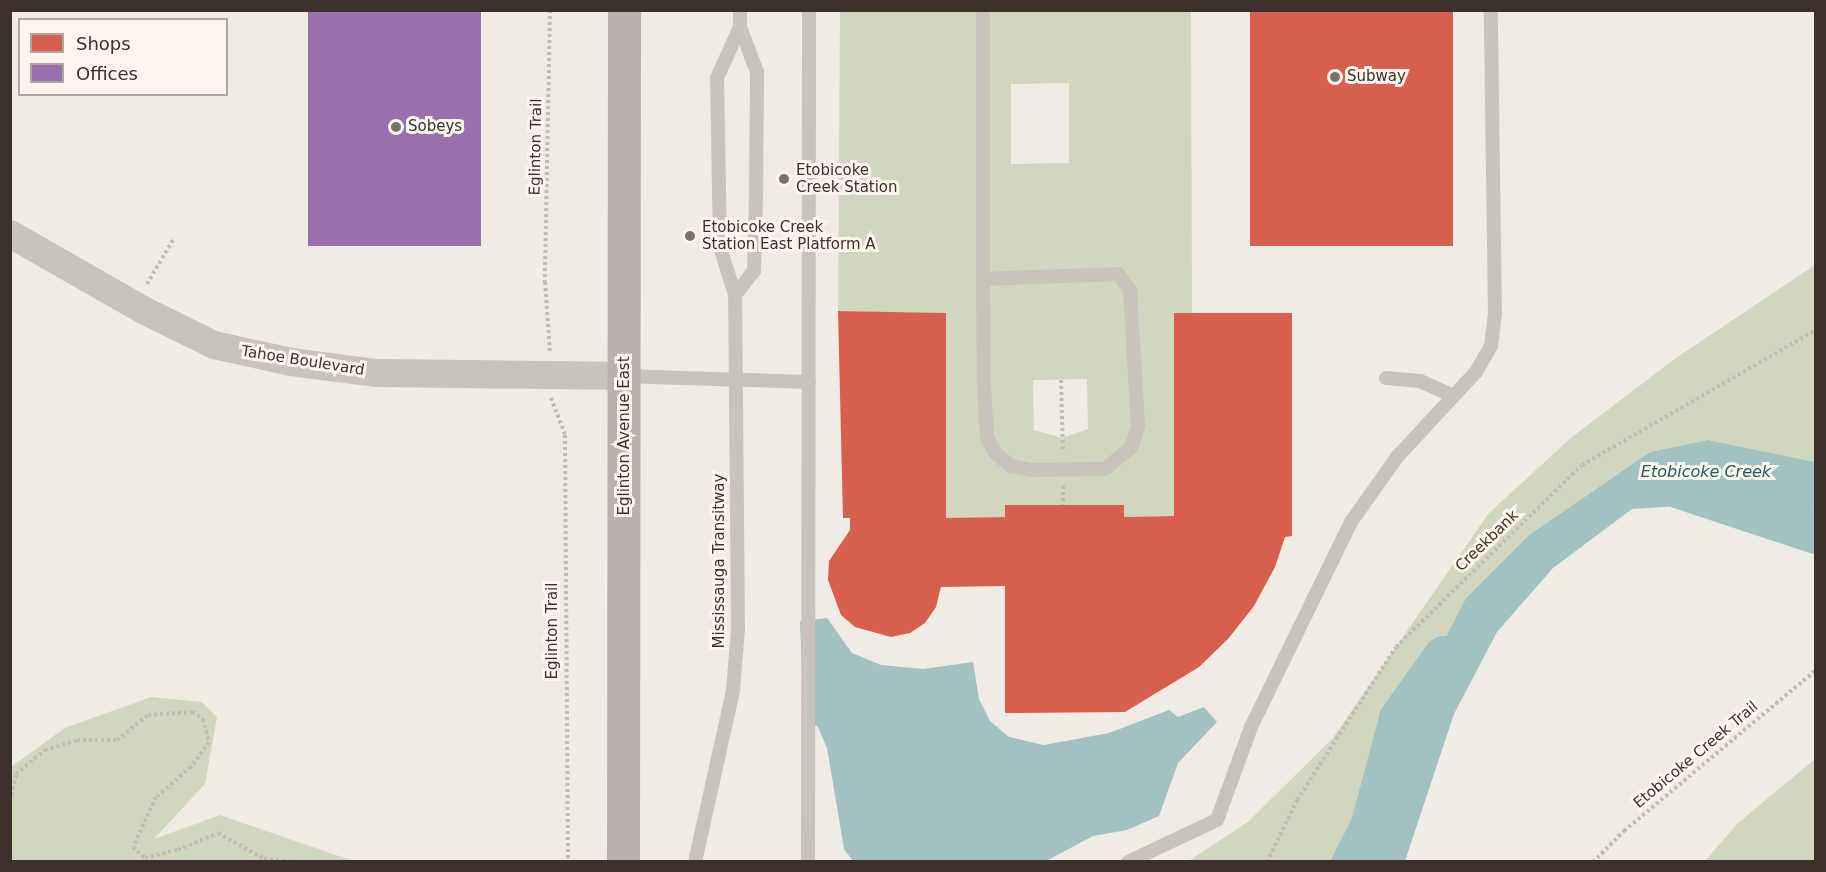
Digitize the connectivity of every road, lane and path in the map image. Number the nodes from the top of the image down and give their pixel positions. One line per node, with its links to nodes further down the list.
1 (550, 10): 13 (path, Eglinton Trail)
2 (624, 10): 15 (main road, Eglinton Avenue East)
3 (740, 10): 7 (lane, Mississauga Transitway)
4 (808, 10): 18 (lane)
5 (983, 10): 10 (lane)
6 (1491, 10): 19 (lane)
7 (740, 27): 11 (lane, Mississauga Transitway); 11 (lane, Mississauga Transitway)
8 (10, 234): 12 (street, Tahoe Boulevard)
9 (173, 240): 12 (path)
10 (983, 279): 10 (lane)
11 (735, 295): 27 (lane, Mississauga Transitway)
12 (134, 305): 15 (street, Tahoe Boulevard)
13 (549, 320)
14 (1815, 330): 30 (path, Creekbank)
15 (625, 376): 18 (lane, bridge); 26 (main road, Eglinton Avenue East)
16 (1386, 378): 19 (lane)
17 (1061, 380): 21 (path)
18 (809, 382): 28 (lane)
19 (1453, 396): 29 (lane)
20 (551, 403): 25 (path, Eglinton Trail)
21 (1062, 431)
22 (1815, 670): 31 (path, Etobicoke Creek Trail)
23 (10, 801): 24 (path)
24 (302, 861)
25 (567, 861)
26 (623, 861)
27 (693, 861)
28 (808, 861)
29 (1128, 861)
30 (1268, 861)
31 (1593, 861)

